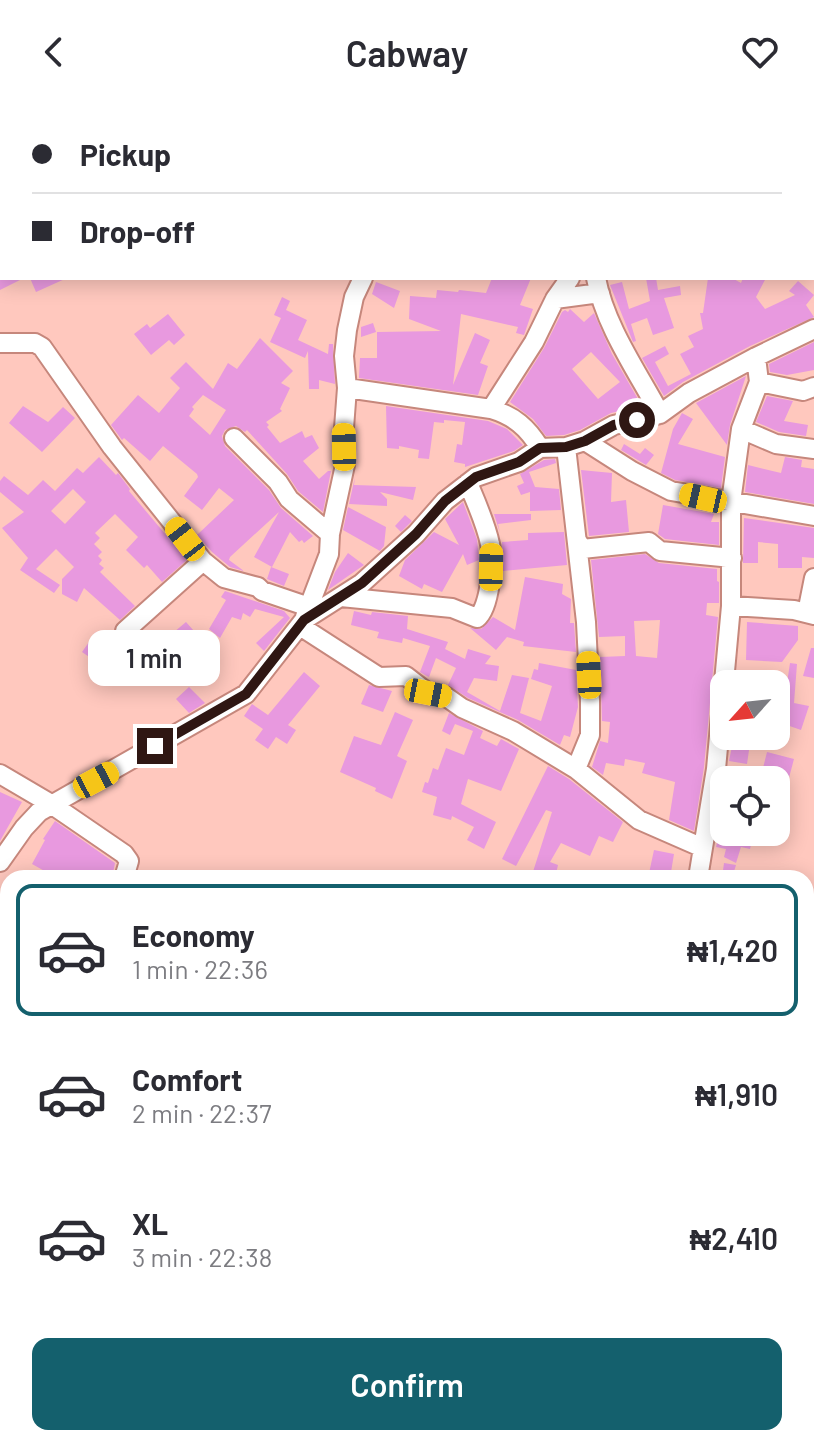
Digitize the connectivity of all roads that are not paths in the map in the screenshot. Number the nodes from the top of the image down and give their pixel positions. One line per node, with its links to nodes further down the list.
1 (362, 280): 10 (street)
2 (569, 280): 4 (street)
3 (598, 286): 4 (street); 12 (street)
4 (555, 299): 11 (street)
5 (814, 329): 7 (street)
6 (0, 343): 25 (street)
7 (756, 357): 8 (street); 12 (street)
8 (759, 382): 9 (street); 13 (street)
9 (814, 387)
10 (347, 388): 11 (street); 22 (street)
11 (491, 409): 17 (street)
12 (660, 414): 15 (street)
13 (741, 429): 18 (street); 20 (street)
14 (234, 438): 22 (street)
15 (585, 441): 16 (street); 20 (street)
16 (566, 447): 17 (street); 23 (street)
17 (540, 448): 19 (street)
18 (814, 449)
19 (468, 483): 27 (street); 27 (street)
20 (731, 502): 21 (street); 24 (street)
21 (814, 516)
22 (330, 534): 30 (street)
23 (578, 542): 24 (street); 32 (street)
24 (732, 558): 28 (street)
25 (203, 561): 30 (street); 31 (street)
26 (814, 578): 29 (street)
27 (341, 597): 30 (street)
28 (731, 606): 29 (street); 35 (street)
29 (810, 614)
30 (304, 618): 32 (street); 34 (street)
31 (125, 631)
32 (576, 769): 35 (street)
33 (0, 774): 34 (street)
34 (51, 804): 36 (street); 37 (street)
35 (703, 848): 38 (street)
36 (0, 862)
37 (126, 870)
38 (699, 870)

